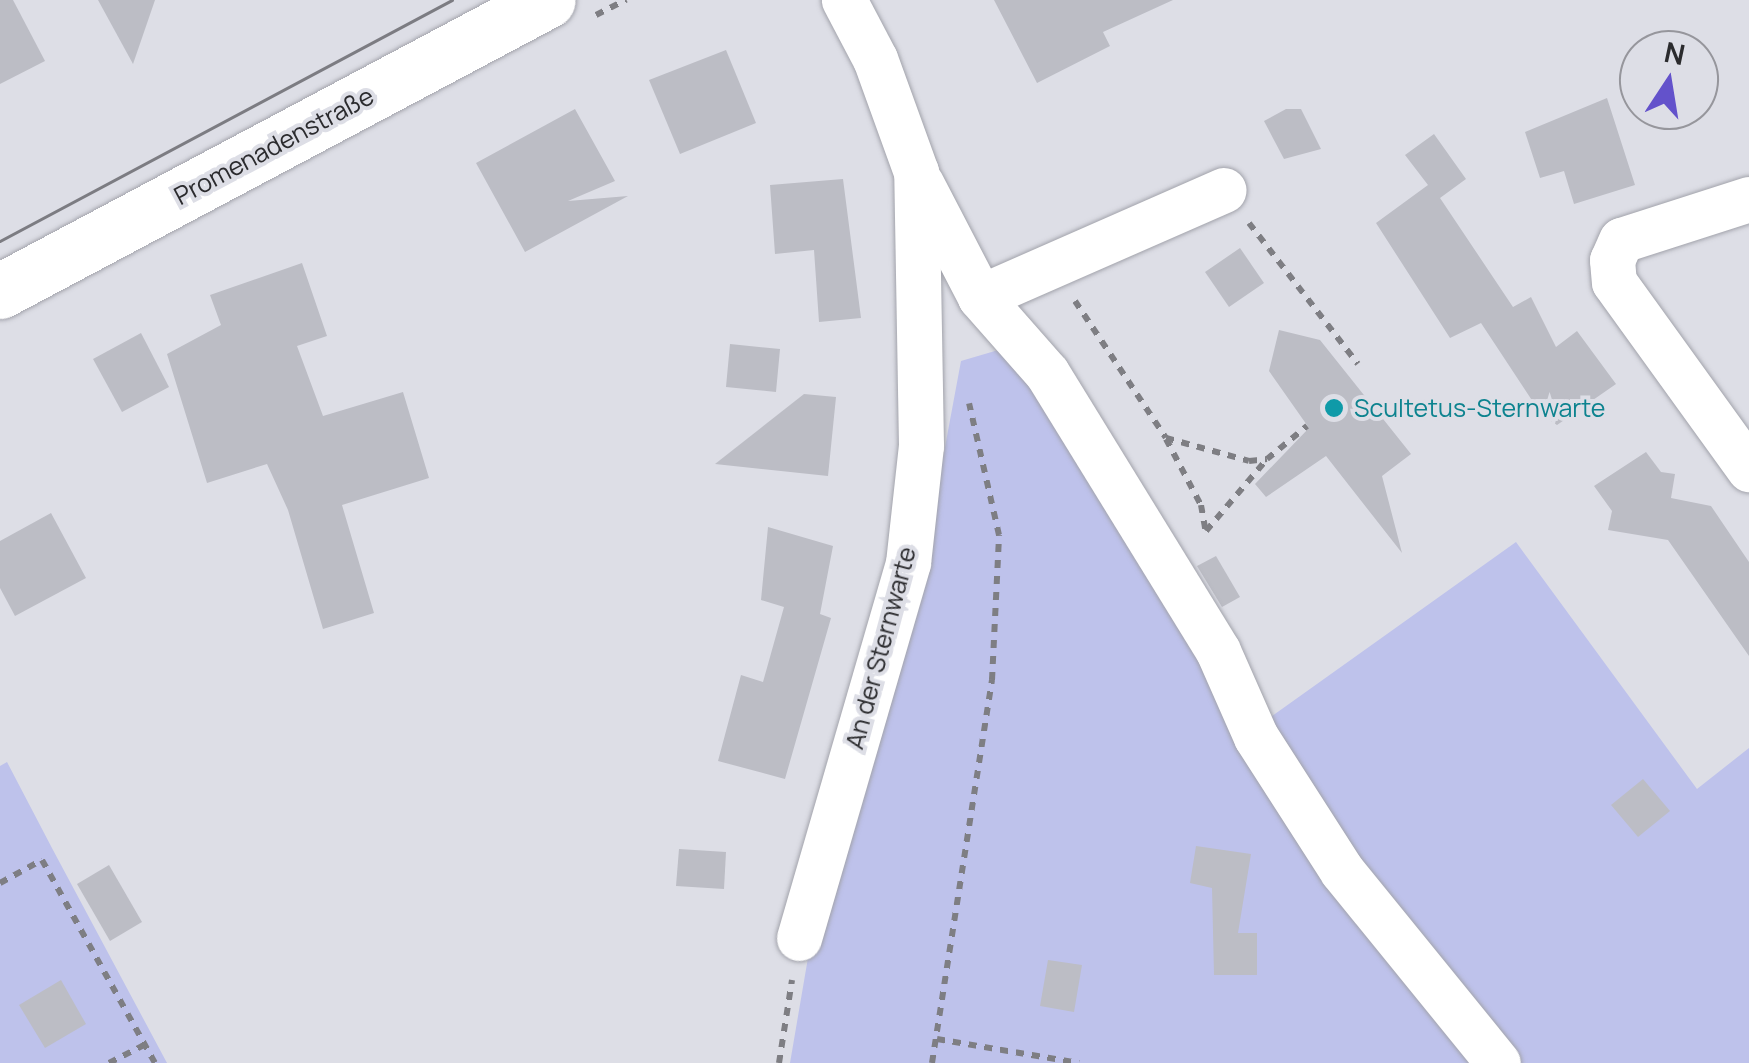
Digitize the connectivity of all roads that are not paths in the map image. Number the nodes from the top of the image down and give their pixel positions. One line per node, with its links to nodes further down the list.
1 (548, 0): 6 (main road, Promenadenstraße)
2 (844, 0): 3 (street, An der Sternwarte)
3 (916, 172): 7 (street, An der Sternwarte); 9 (street, An der Sternwarte)
4 (1224, 190): 7 (street)
5 (1749, 200): 8 (street)
6 (0, 291)
7 (980, 297): 10 (street, An der Sternwarte)
8 (1749, 469)
9 (799, 938)
10 (1498, 1063)

